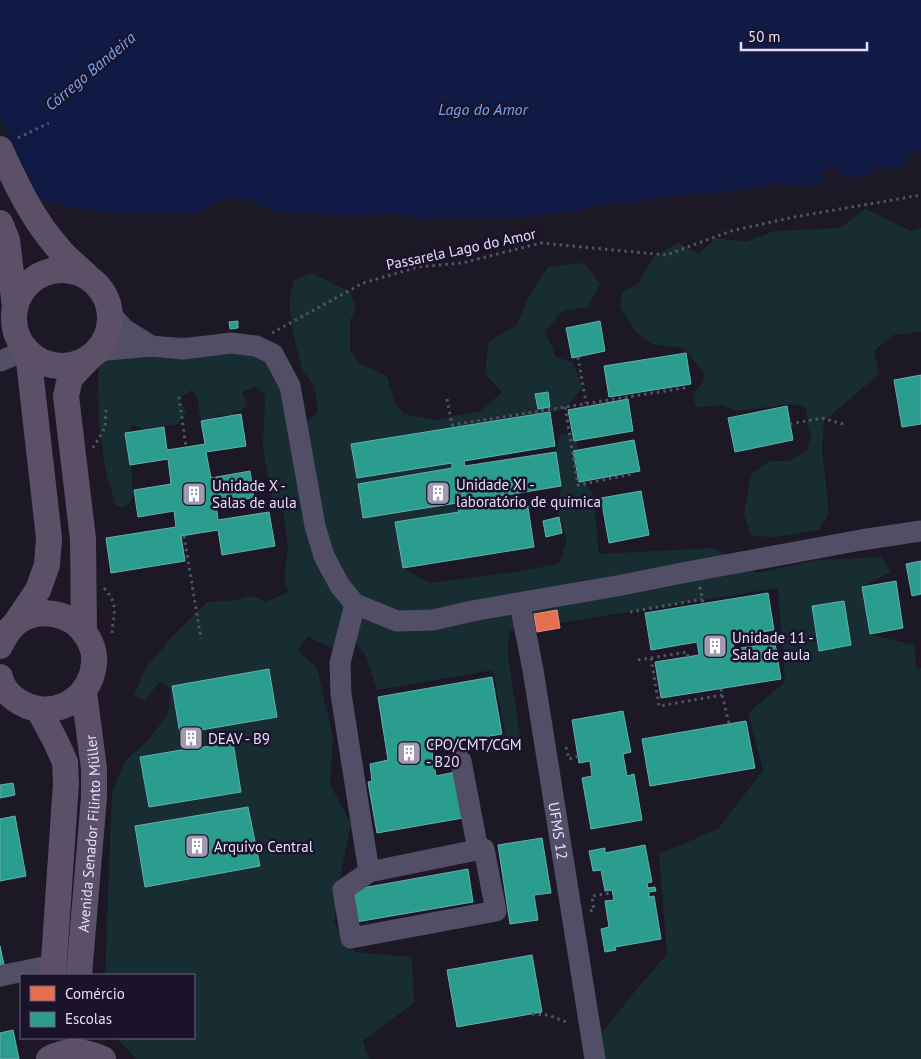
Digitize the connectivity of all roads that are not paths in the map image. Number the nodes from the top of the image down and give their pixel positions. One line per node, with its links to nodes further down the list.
1 (6, 145): 3 (main road)
2 (0, 223): 4 (main road)
3 (91, 280): 4 (main road); 5 (main road)
4 (15, 308): 7 (main road)
5 (110, 313): 6 (lane); 8 (main road)
6 (151, 346): 8 (lane); 11 (lane)
7 (28, 351): 8 (main road); 9 (lane); 13 (main road)
8 (93, 354): 14 (main road)
9 (0, 362)
10 (921, 531): 12 (lane)
11 (355, 604): 12 (lane); 20 (lane)
12 (520, 604): 29 (lane, UFMS 12)
13 (5, 636): 14 (main road)
14 (89, 643): 16 (main road)
15 (3, 687): 17 (main road)
16 (84, 692): 17 (main road); 22 (main road, Avenida Senador Filinto Müller)
17 (39, 710): 21 (main road, Avenida Senador Filinto Müller)
18 (461, 761): 19 (lane)
19 (478, 850): 20 (lane); 20 (lane)
20 (369, 872)
21 (53, 970): 23 (lane)
22 (78, 974)
23 (0, 976)
24 (46, 1039): 26 (main road)
25 (94, 1039): 28 (main road)
26 (38, 1059)
27 (49, 1059): 28 (main road)
28 (103, 1059)
29 (595, 1059)

